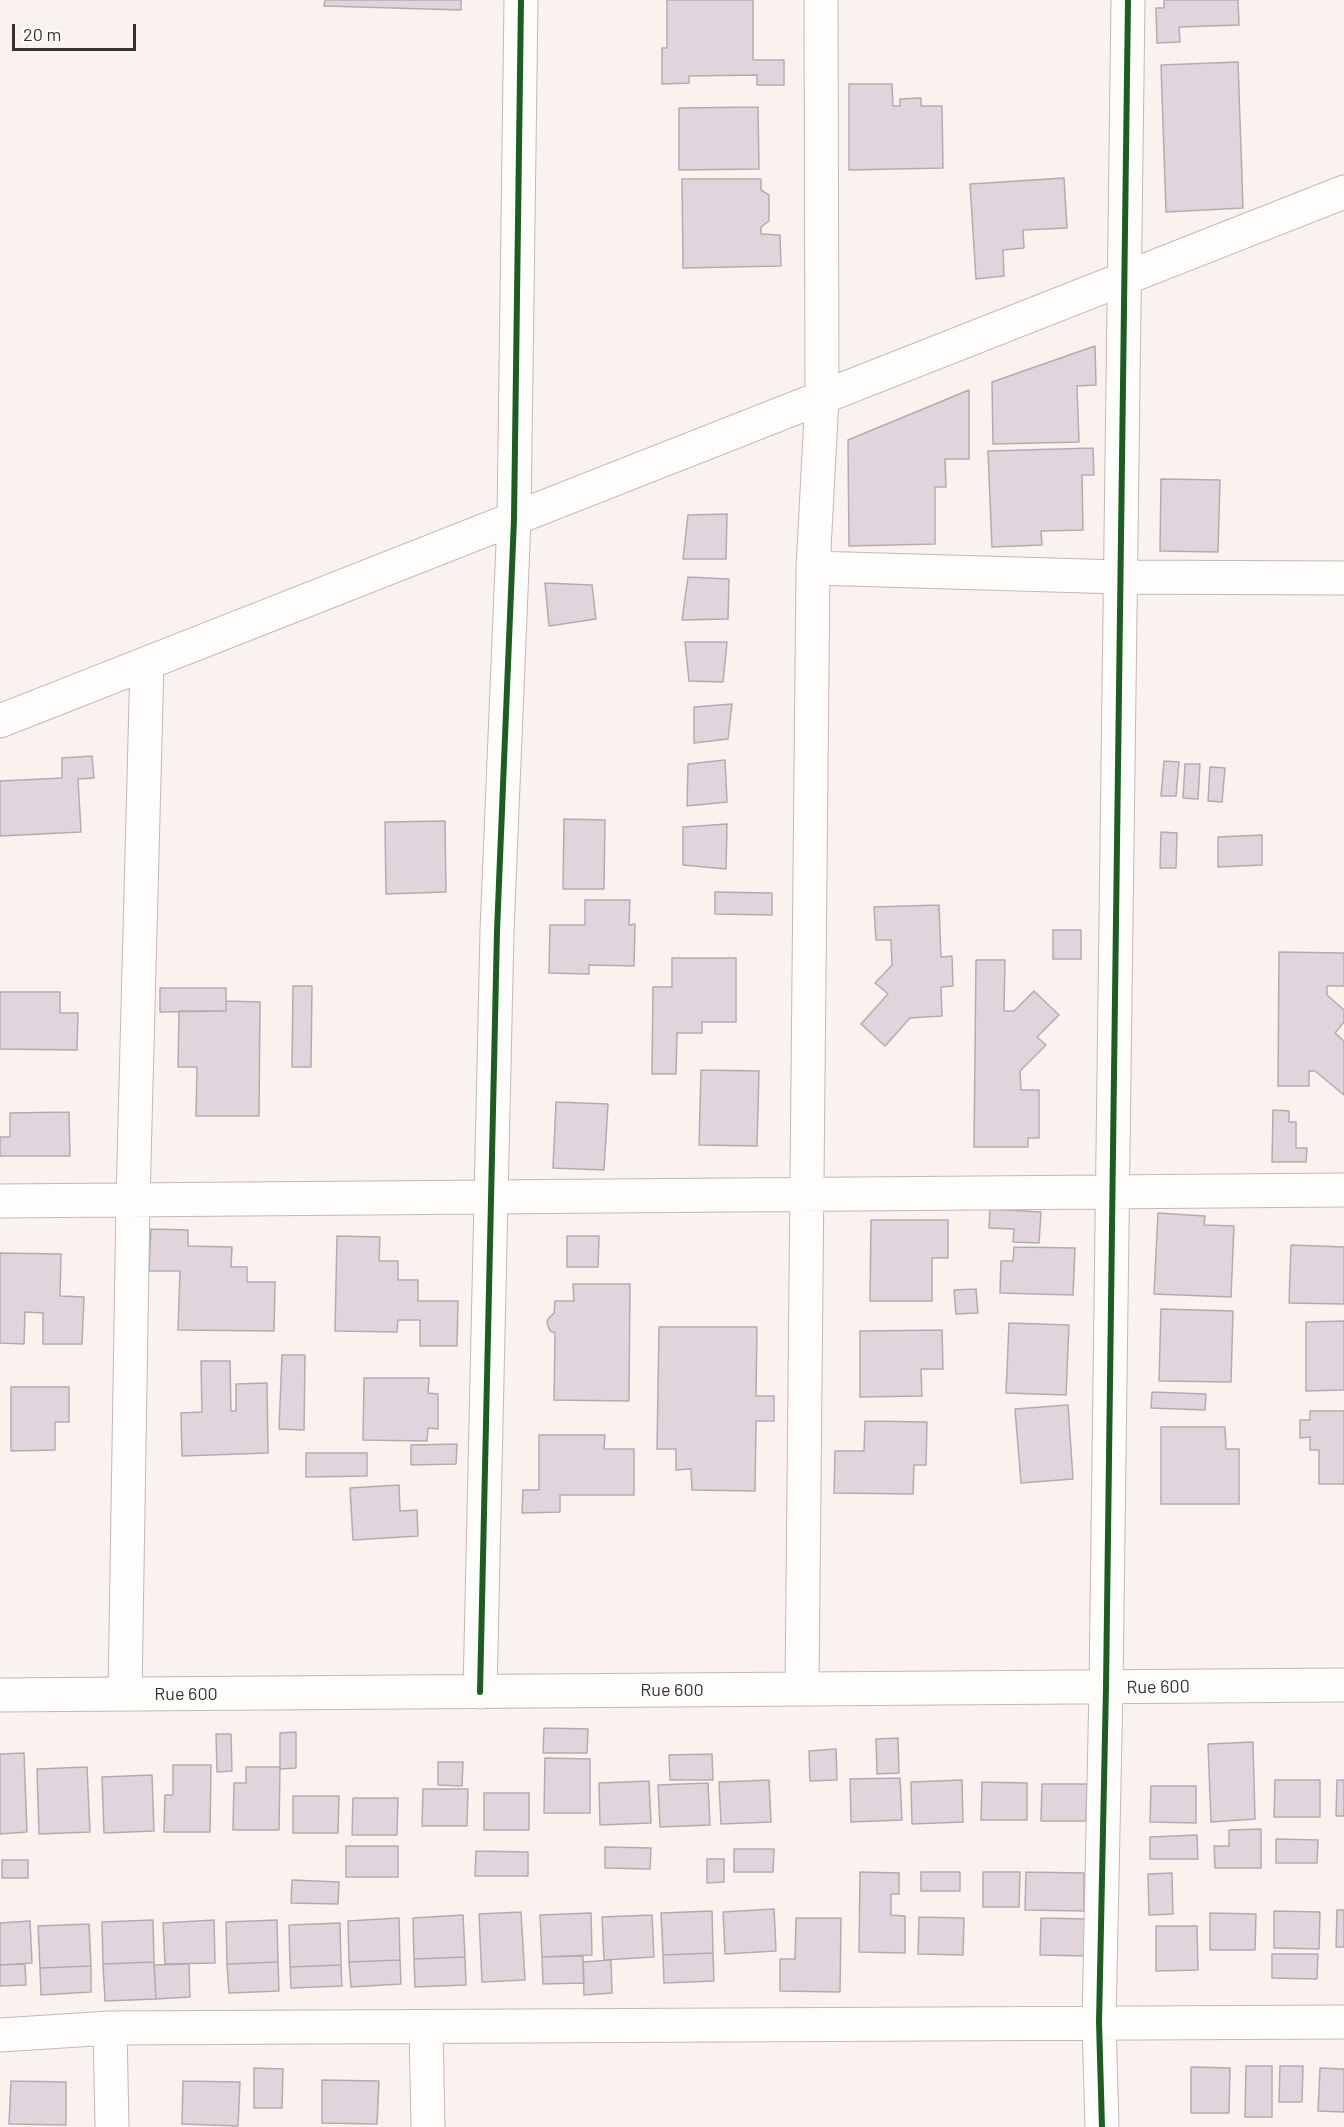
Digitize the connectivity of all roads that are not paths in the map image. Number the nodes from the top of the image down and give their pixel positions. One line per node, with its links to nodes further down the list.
1 (521, 0): 7 (street)
2 (821, 0): 6 (street)
3 (1128, 0): 5 (street)
4 (1344, 192): 5 (street)
5 (1124, 278): 6 (street); 9 (street)
6 (822, 398): 7 (street); 8 (street)
7 (514, 519): 11 (street); 16 (street)
8 (813, 568): 9 (street); 15 (street)
9 (1120, 578): 10 (street); 14 (street)
10 (1344, 578)
11 (147, 663): 12 (street); 17 (street)
12 (0, 721)
13 (1344, 1190): 14 (street)
14 (1112, 1193): 15 (street); 20 (street)
15 (807, 1194): 16 (street); 21 (street)
16 (491, 1197): 17 (street); 22 (street)
17 (133, 1200): 18 (street); 23 (street)
18 (0, 1201)
19 (1344, 1685): 20 (street, Rue 600)
20 (1106, 1687): 21 (street, Rue 600); 25 (street)
21 (802, 1689): 22 (street, Rue 600)
22 (480, 1692): 23 (street, Rue 600)
23 (125, 1694): 24 (street, Rue 600)
24 (0, 1695)
25 (1099, 2022): 26 (street); 27 (street); 32 (street)
26 (1344, 2022)
27 (426, 2026): 28 (street); 31 (street)
28 (110, 2028): 29 (street); 30 (street)
29 (0, 2035)
30 (111, 2127)
31 (428, 2127)
32 (1101, 2127)

